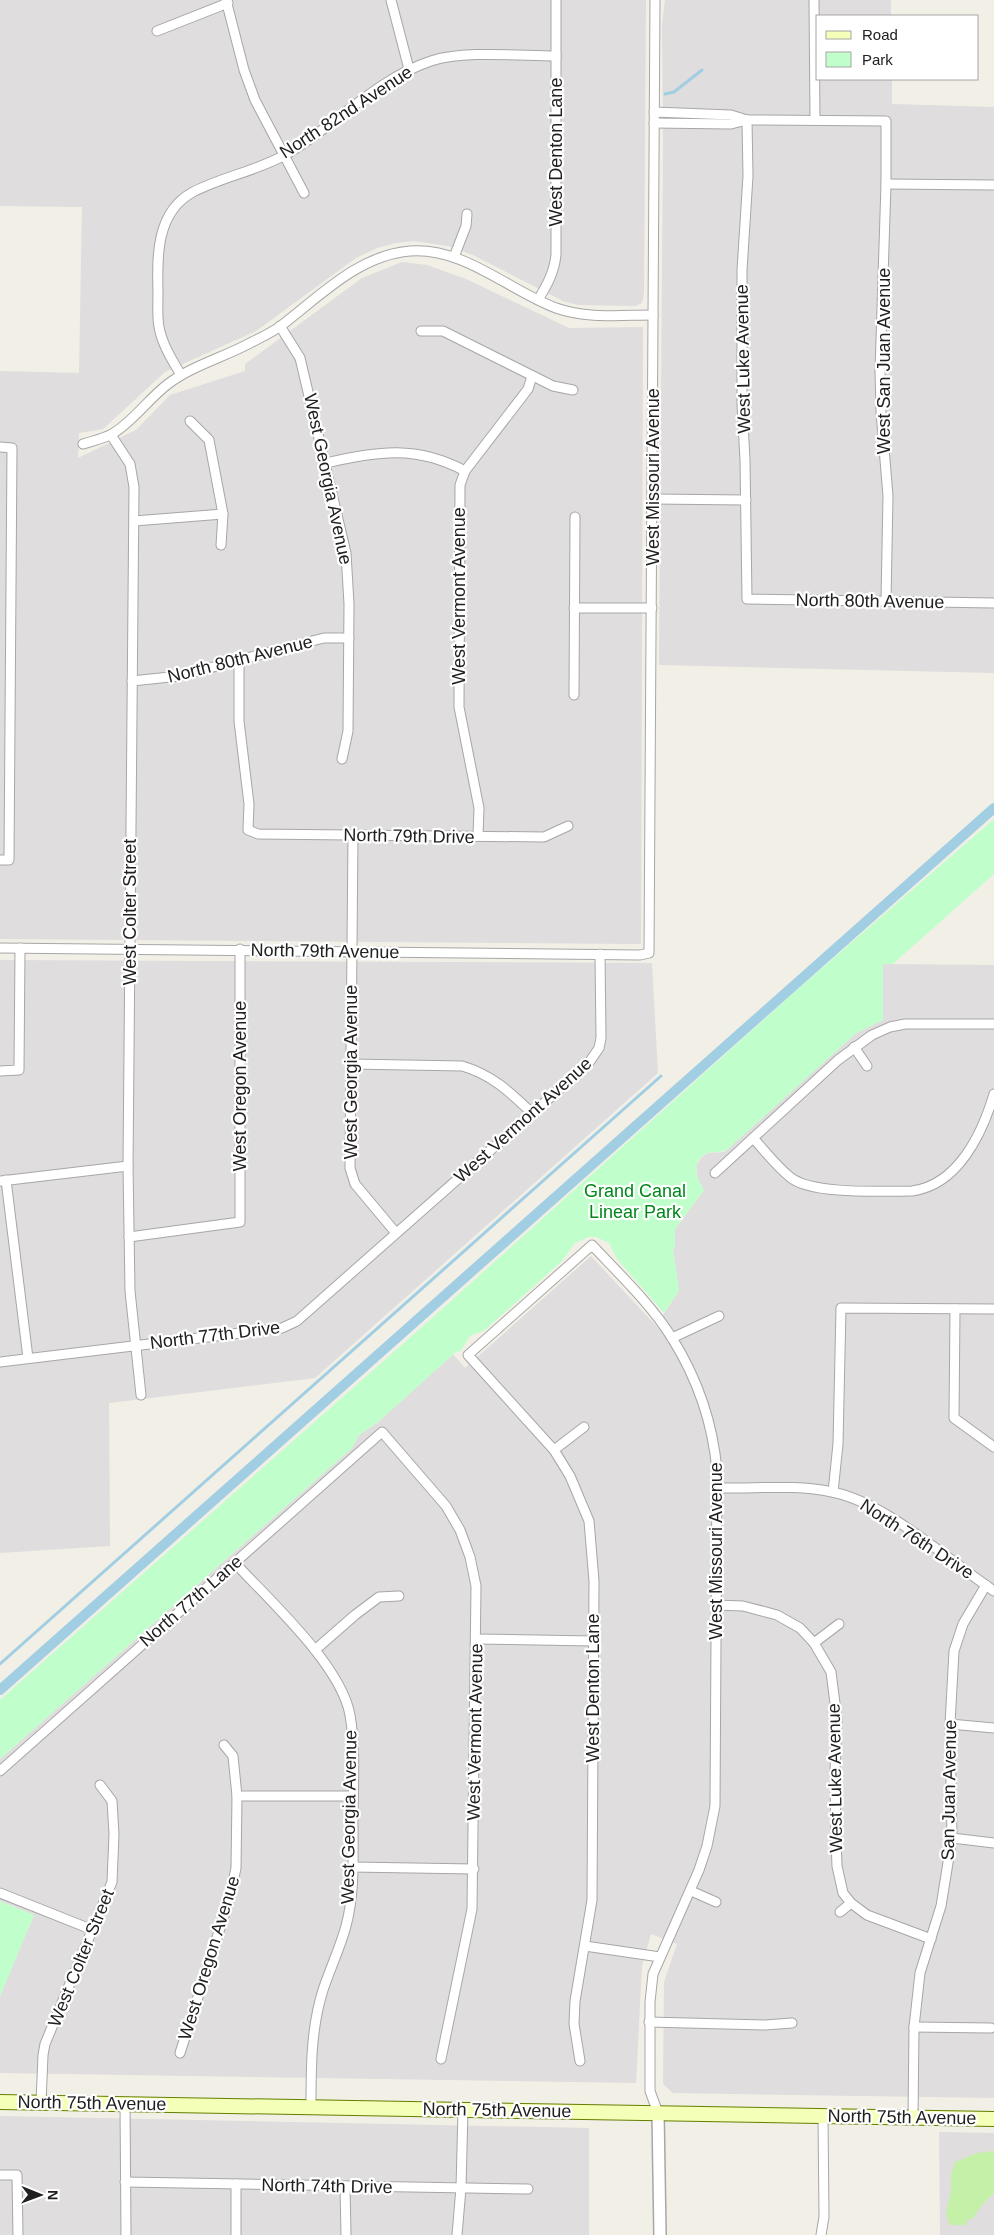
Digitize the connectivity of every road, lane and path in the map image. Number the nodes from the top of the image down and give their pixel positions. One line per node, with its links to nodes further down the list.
1 (391, 0): 8 (street)
2 (556, 0): 7 (street, West Denton Lane)
3 (655, 0): 9 (street, West Missouri Avenue)
4 (814, 0): 11 (street)
5 (227, 2): 6 (street); 13 (street)
6 (157, 32)
7 (556, 56): 8 (street, North 82nd Avenue); 19 (street, West Denton Lane)
8 (409, 69): 13 (street, North 82nd Avenue)
9 (654, 112): 10 (street); 12 (street, West Missouri Avenue)
10 (747, 120): 11 (street); 12 (street); 33 (street, West Luke Avenue)
11 (815, 120): 14 (street, West San Juan Avenue)
12 (654, 123): 20 (street, West Missouri Avenue)
13 (284, 156): 16 (street); 23 (street, North 82nd Avenue)
14 (886, 184): 15 (street); 41 (street, West San Juan Avenue)
15 (994, 185)
16 (304, 193)
17 (467, 214): 18 (street)
18 (454, 257): 19 (street); 21 (street)
19 (538, 300): 20 (street)
20 (653, 315): 32 (street, West Missouri Avenue)
21 (280, 326): 23 (street); 30 (street, West Georgia Avenue)
22 (421, 331): 24 (street)
23 (180, 375): 27 (street)
24 (532, 376): 25 (street); 31 (street, West Vermont Avenue)
25 (573, 390)
26 (190, 421): 34 (street)
27 (111, 435): 28 (street); 36 (street, West Colter Street)
28 (83, 444)
29 (0, 447): 39 (street)
30 (326, 463): 31 (street); 45 (street, West Georgia Avenue)
31 (465, 471): 52 (street, West Vermont Avenue)
32 (653, 499): 33 (street); 44 (street, West Missouri Avenue)
33 (746, 500): 40 (street, West Luke Avenue)
34 (223, 514): 36 (street); 37 (street)
35 (575, 517): 43 (street)
36 (134, 521): 47 (street, West Colter Street)
37 (221, 545)
38 (0, 573): 39 (street)
39 (11, 573): 53 (street)
40 (747, 599): 41 (street, North 80th Avenue)
41 (886, 601): 42 (street, North 80th Avenue)
42 (994, 603)
43 (574, 608): 44 (street); 48 (street)
44 (652, 608): 59 (street, West Missouri Avenue)
45 (349, 638): 46 (street, North 80th Avenue); 49 (street, West Georgia Avenue)
46 (239, 658): 47 (street, North 80th Avenue); 51 (street, North 79th Drive)
47 (132, 681): 56 (street, West Colter Street)
48 (574, 695)
49 (342, 758)
50 (568, 826): 52 (street, North 79th Drive)
51 (353, 835): 52 (street, North 79th Drive); 58 (street, West Georgia Avenue)
52 (478, 836)
53 (5, 860)
54 (0, 948): 55 (street, North 79th Avenue)
55 (20, 948): 56 (street, North 79th Avenue); 65 (street)
56 (129, 948): 57 (street, North 79th Avenue); 69 (street, West Colter Street)
57 (240, 949): 58 (street, North 79th Avenue); 73 (street, West Oregon Avenue)
58 (352, 952): 60 (street, North 79th Avenue); 63 (street, West Georgia Avenue)
59 (649, 953): 60 (street, North 79th Avenue)
60 (600, 954): 67 (street, West Vermont Avenue)
61 (994, 1024): 62 (street)
62 (854, 1047): 64 (street); 68 (street)
63 (350, 1064): 67 (street); 72 (street, West Georgia Avenue)
64 (867, 1066)
65 (0, 1071)
66 (994, 1094): 68 (street)
67 (532, 1113): 72 (street, West Vermont Avenue)
68 (752, 1138): 70 (street)
69 (128, 1166): 71 (street); 73 (street, West Colter Street)
70 (715, 1172)
71 (3, 1181): 80 (street)
72 (396, 1233): 78 (street, North 77th Drive)
73 (129, 1237): 78 (street, West Colter Street)
74 (955, 1309): 75 (street); 85 (street); 88 (street)
75 (994, 1309)
76 (718, 1316): 77 (street)
77 (672, 1338): 79 (street, West Missouri Avenue); 87 (street, West Missouri Avenue)
78 (134, 1345): 80 (street, North 77th Drive); 82 (street, West Colter Street)
79 (468, 1355): 86 (street, West Denton Lane)
80 (28, 1358): 81 (street, North 77th Drive)
81 (0, 1362)
82 (141, 1395)
83 (584, 1427): 86 (street)
84 (382, 1432): 89 (street, North 77th Lane); 95 (street, West Vermont Avenue)
85 (994, 1448)
86 (554, 1450): 96 (street, West Denton Lane)
87 (717, 1488): 88 (street, North 76th Drive); 93 (street, West Missouri Avenue)
88 (833, 1492): 90 (street, North 76th Drive)
89 (235, 1563): 98 (street, West Georgia Avenue); 102 (street, North 77th Lane)
90 (986, 1585): 91 (street, North 76th Drive); 99 (street, San Juan Avenue)
91 (994, 1591)
92 (399, 1596): 98 (street)
93 (716, 1605): 97 (street, West Luke Avenue); 110 (street, West Missouri Avenue)
94 (839, 1624): 97 (street)
95 (476, 1639): 96 (street); 109 (street, West Vermont Avenue)
96 (594, 1641): 117 (street, West Denton Lane)
97 (814, 1643): 113 (street, West Luke Avenue)
98 (315, 1650): 105 (street, West Georgia Avenue)
99 (950, 1724): 100 (street); 106 (street, San Juan Avenue)
100 (994, 1728)
101 (224, 1744): 104 (street, West Oregon Avenue)
102 (0, 1771)
103 (100, 1786): 115 (street, West Colter Street)
104 (236, 1796): 105 (street); 123 (street, West Oregon Avenue)
105 (353, 1796): 108 (street, West Georgia Avenue)
106 (952, 1838): 107 (street); 116 (street, San Juan Avenue)
107 (994, 1844)
108 (352, 1867): 109 (street); 129 (street, West Georgia Avenue)
109 (474, 1869): 124 (street, West Vermont Avenue)
110 (691, 1891): 112 (street); 118 (street, West Missouri Avenue)
111 (0, 1893): 115 (street)
112 (716, 1902)
113 (851, 1903): 114 (street); 116 (street, West Luke Avenue)
114 (840, 1912)
115 (93, 1930): 127 (street, West Colter Street)
116 (931, 1939): 121 (street, San Juan Avenue)
117 (585, 1946): 118 (street); 125 (street, West Denton Lane)
118 (660, 1957): 119 (street, West Missouri Avenue)
119 (650, 2022): 120 (street); 131 (street, West Missouri Avenue)
120 (792, 2023)
121 (914, 2027): 122 (street); 133 (street, San Juan Avenue)
122 (991, 2028)
123 (180, 2053)
124 (441, 2059)
125 (580, 2061)
126 (0, 2102): 127 (main road, North 75th Avenue)
127 (41, 2103): 128 (main road, North 75th Avenue)
128 (125, 2104): 129 (main road, North 75th Avenue); 136 (street)
129 (311, 2107): 130 (main road, North 75th Avenue)
130 (463, 2110): 131 (main road, North 75th Avenue); 139 (street)
131 (658, 2113): 132 (main road, North 75th Avenue); 146 (street, West Missouri Avenue)
132 (823, 2116): 133 (main road, North 75th Avenue); 147 (street)
133 (913, 2118): 134 (main road, North 75th Avenue)
134 (994, 2119)
135 (0, 2175): 141 (street)
136 (126, 2182): 137 (street, North 74th Drive); 142 (street)
137 (236, 2184): 138 (street, North 74th Drive); 143 (street)
138 (345, 2186): 139 (street, North 74th Drive); 144 (street)
139 (461, 2188): 140 (street, North 74th Drive); 145 (street)
140 (528, 2189)
141 (18, 2235)
142 (126, 2235)
143 (236, 2235)
144 (346, 2235)
145 (457, 2235)
146 (660, 2235)
147 (821, 2235)

